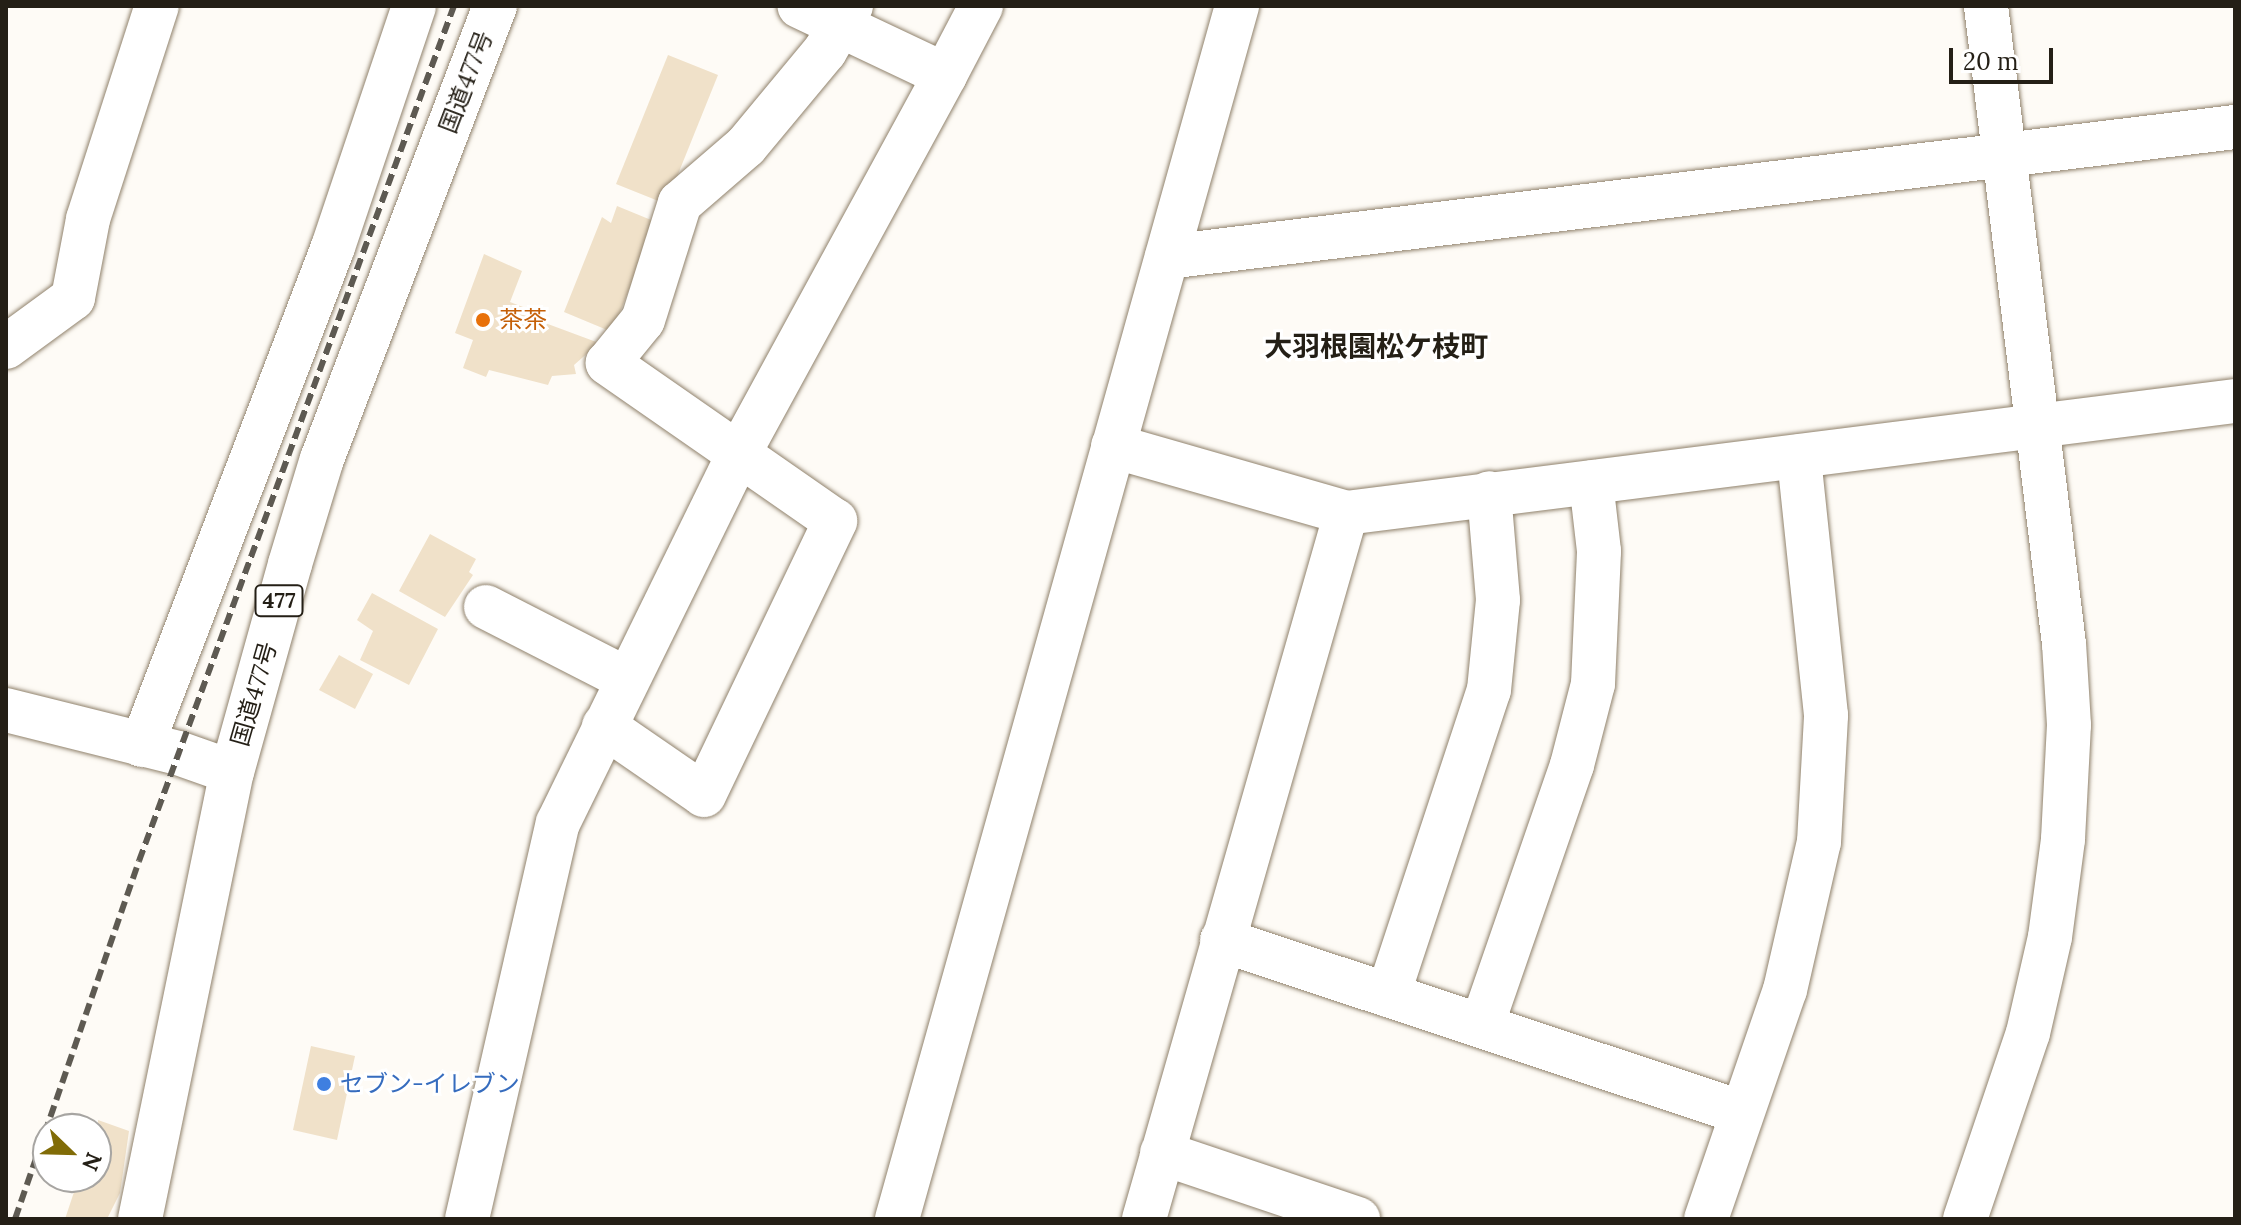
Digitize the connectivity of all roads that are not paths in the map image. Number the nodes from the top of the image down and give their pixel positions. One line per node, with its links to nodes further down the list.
1 (157, 6): 13 (main road)
2 (414, 6): 26 (main road)
3 (495, 6): 27 (main road, 国道477号 / 477)
4 (799, 6): 8 (main road)
5 (981, 6): 9 (main road)
6 (1237, 6): 12 (main road)
7 (1986, 6): 11 (main road)
8 (847, 16): 9 (main road); 17 (main road)
9 (945, 75): 17 (main road)
10 (2235, 127): 11 (main road)
11 (2004, 155): 12 (main road); 15 (main road)
12 (1167, 257): 16 (main road)
13 (6, 347)
14 (2235, 401): 15 (main road)
15 (2038, 425): 18 (main road); 39 (main road)
16 (1113, 446): 21 (main road); 35 (main road)
17 (738, 455): 23 (main road); 25 (main road)
18 (1799, 456): 19 (main road); 31 (main road)
19 (1591, 482): 20 (main road); 30 (main road)
20 (1489, 493): 21 (main road); 29 (main road)
21 (1346, 513): 28 (main road)
22 (486, 607): 23 (main road)
23 (627, 679): 25 (main road)
24 (6, 710): 26 (main road)
25 (604, 726): 34 (main road)
26 (142, 745): 27 (main road)
27 (232, 772): 33 (main road, 国道477号 / 477)
28 (1222, 940): 29 (main road); 32 (main road)
29 (1388, 995): 30 (main road)
30 (1482, 1025): 31 (main road)
31 (1740, 1112): 38 (main road)
32 (1162, 1153): 36 (main road); 37 (main road)
33 (140, 1219)
34 (467, 1219)
35 (897, 1219)
36 (1144, 1219)
37 (1358, 1219)
38 (1706, 1219)
39 (1965, 1219)

